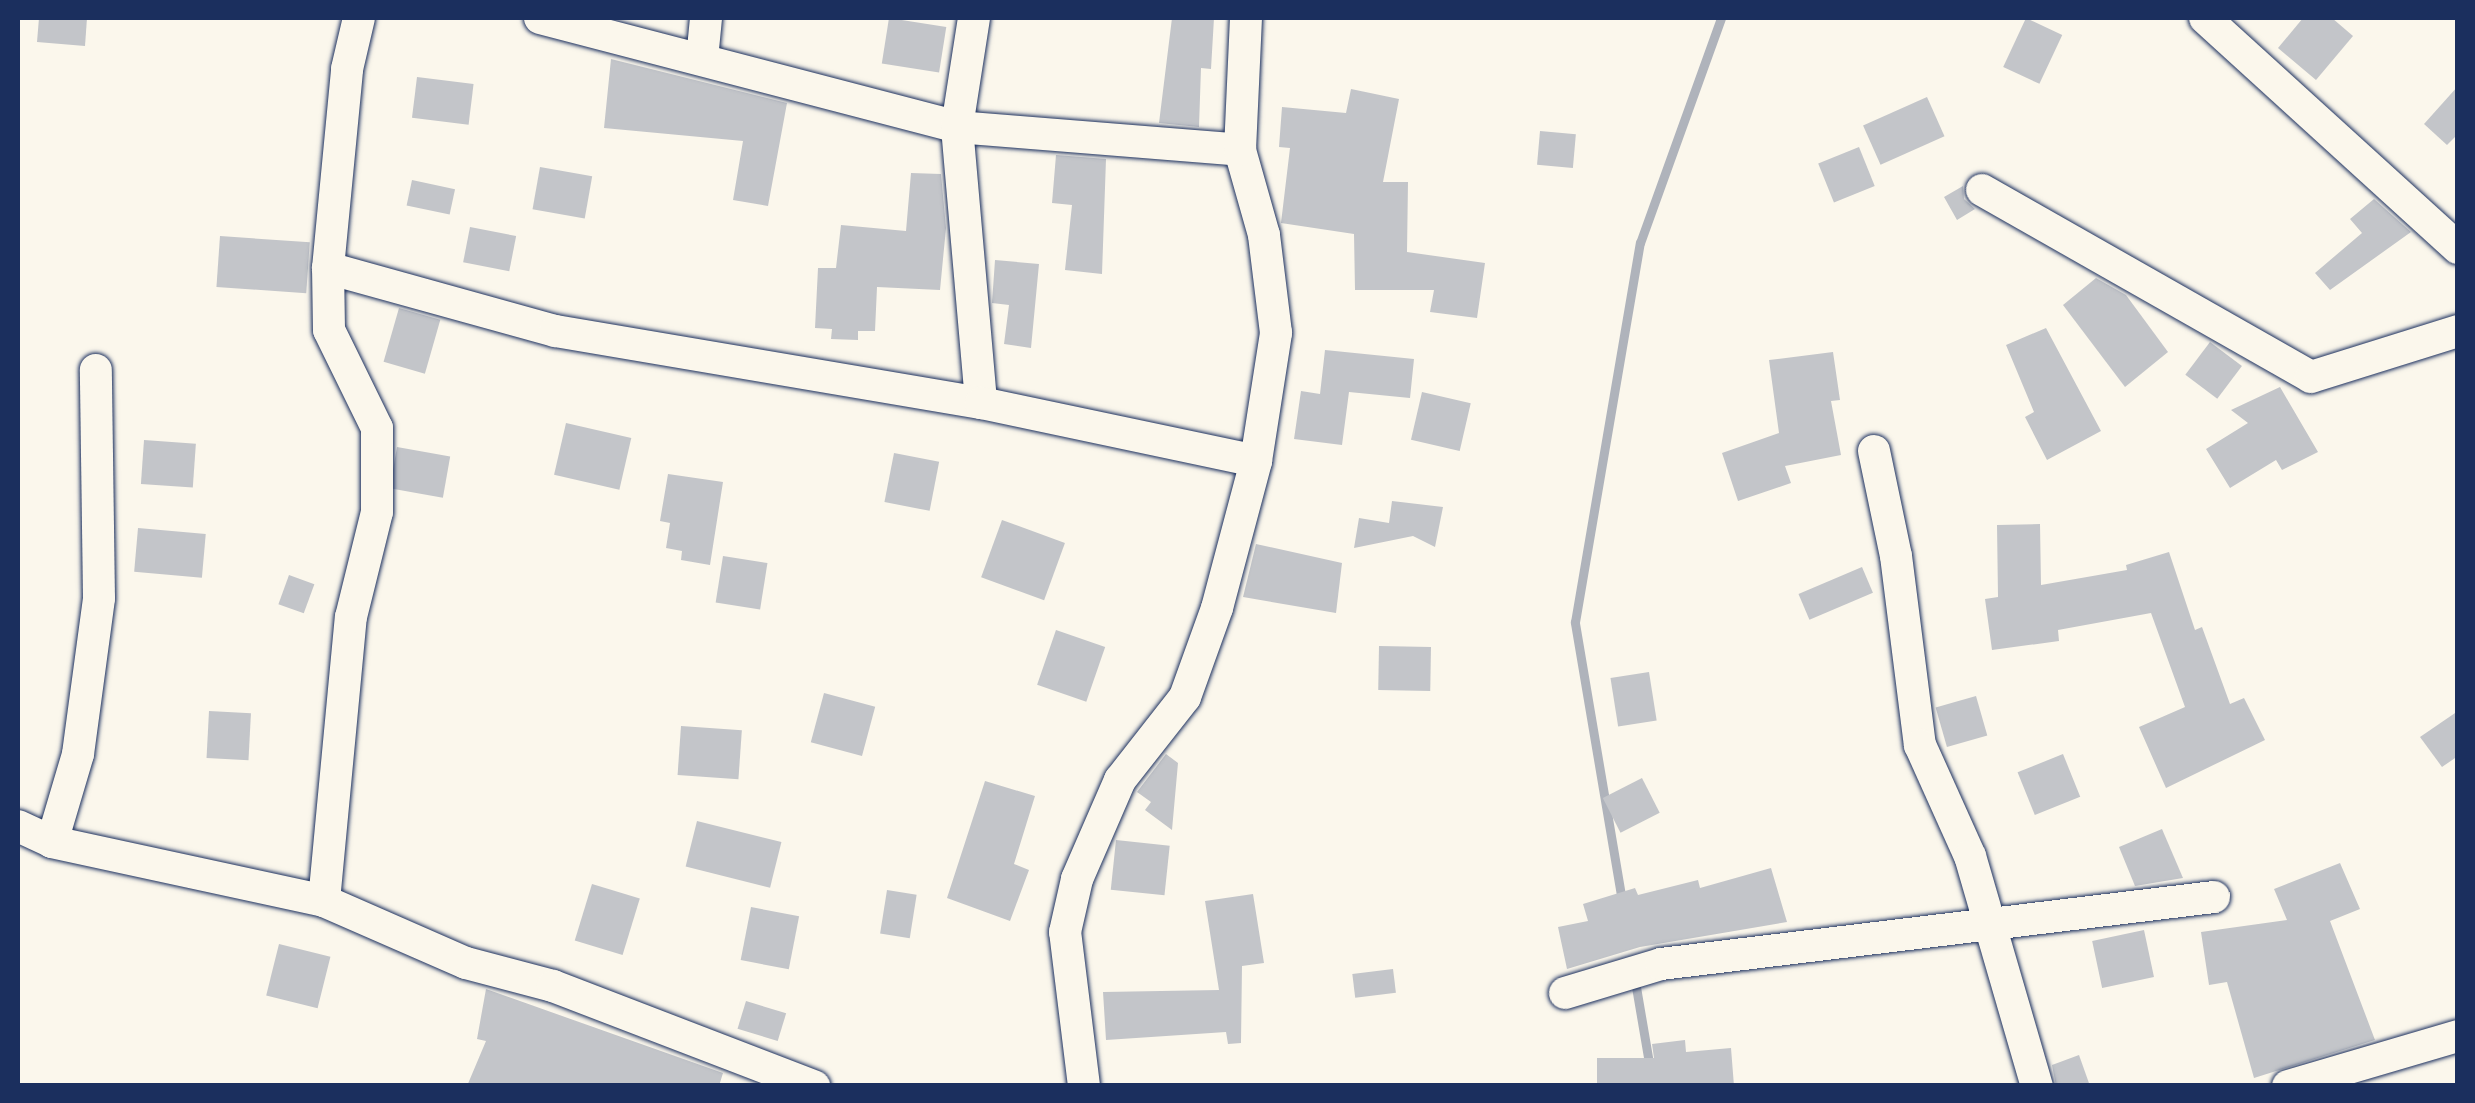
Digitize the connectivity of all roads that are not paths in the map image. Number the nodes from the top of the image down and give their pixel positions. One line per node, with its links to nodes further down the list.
1 (359, 18): 12 (street)
2 (540, 18): 7 (street)
3 (706, 18): 7 (street)
4 (974, 18): 8 (street)
5 (1246, 18): 9 (street)
6 (2205, 18): 11 (street)
7 (702, 59): 8 (street)
8 (957, 127): 9 (street); 15 (street)
9 (1240, 150): 17 (street)
10 (1982, 190): 13 (street)
11 (2458, 248)
12 (328, 268): 15 (street); 21 (street)
13 (2458, 330)
14 (96, 370): 19 (street)
15 (981, 403): 17 (street)
16 (1874, 451): 22 (street)
17 (1256, 461): 26 (street)
18 (18, 826): 19 (street)
19 (52, 842): 21 (street)
20 (2214, 897): 22 (street)
21 (324, 901): 25 (street)
22 (1988, 923): 23 (street); 27 (street)
23 (1565, 993)
24 (2458, 1036): 28 (street)
25 (814, 1086)
26 (1084, 1086)
27 (2037, 1086)
28 (2288, 1086)

